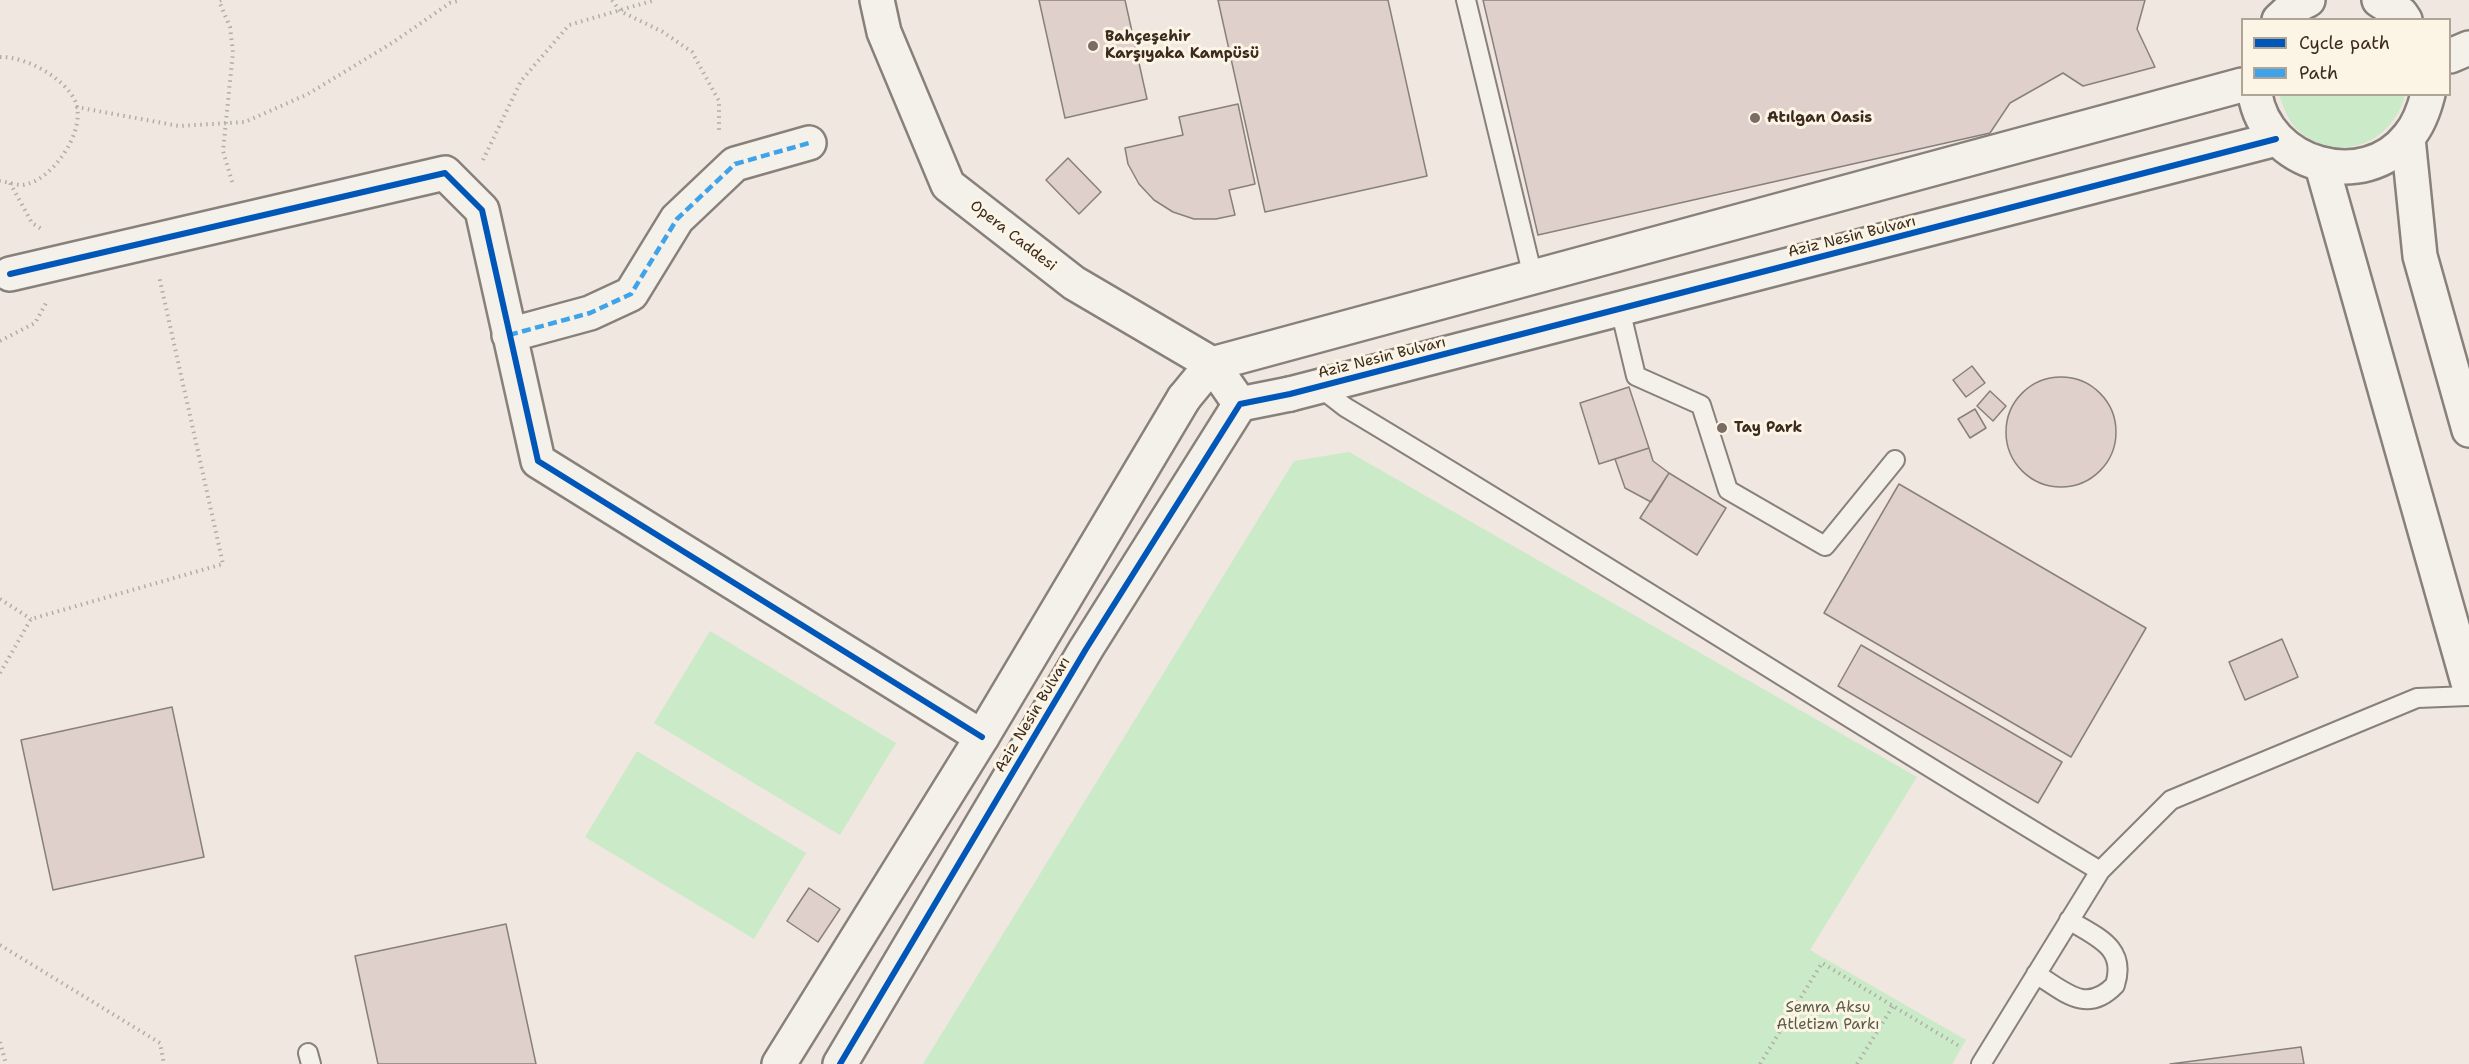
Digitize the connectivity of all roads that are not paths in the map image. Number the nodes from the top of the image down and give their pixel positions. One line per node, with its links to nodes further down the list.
1 (877, 0): 20 (street, Opera Caddesi)
2 (1466, 0): 17 (lane)
3 (2308, 0): 5 (street)
4 (2379, 0): 6 (street)
5 (2281, 18)
6 (2402, 18)
7 (2469, 48): 8 (street)
8 (2451, 56)
9 (2241, 85): 17 (street)
10 (2256, 96): 13 (street)
11 (2427, 96): 12 (street)
12 (2408, 138): 15 (street); 21 (street)
13 (2276, 140): 15 (street); 18 (street, Aziz Nesin Bulvarı)
14 (809, 143): 19 (street)
15 (2322, 166): 26 (street)
16 (10, 274): 19 (street)
17 (1533, 277): 20 (street)
18 (1620, 309): 22 (street, Aziz Nesin Bulvarı); 25 (lane)
19 (509, 334): 28 (street)
20 (1212, 364): 23 (street); 28 (street)
21 (2463, 388): 24 (street)
22 (1304, 390): 23 (street, Aziz Nesin Bulvarı); 29 (lane)
23 (1240, 404): 34 (street, Aziz Nesin Bulvarı)
24 (2469, 430)
25 (1895, 460)
26 (2469, 686)
27 (2469, 696): 29 (lane)
28 (982, 737): 33 (street)
29 (2100, 872): 30 (lane)
30 (2069, 921): 31 (lane); 31 (lane)
31 (2036, 974): 32 (lane)
32 (1974, 1058)
33 (780, 1064)
34 (840, 1064)

